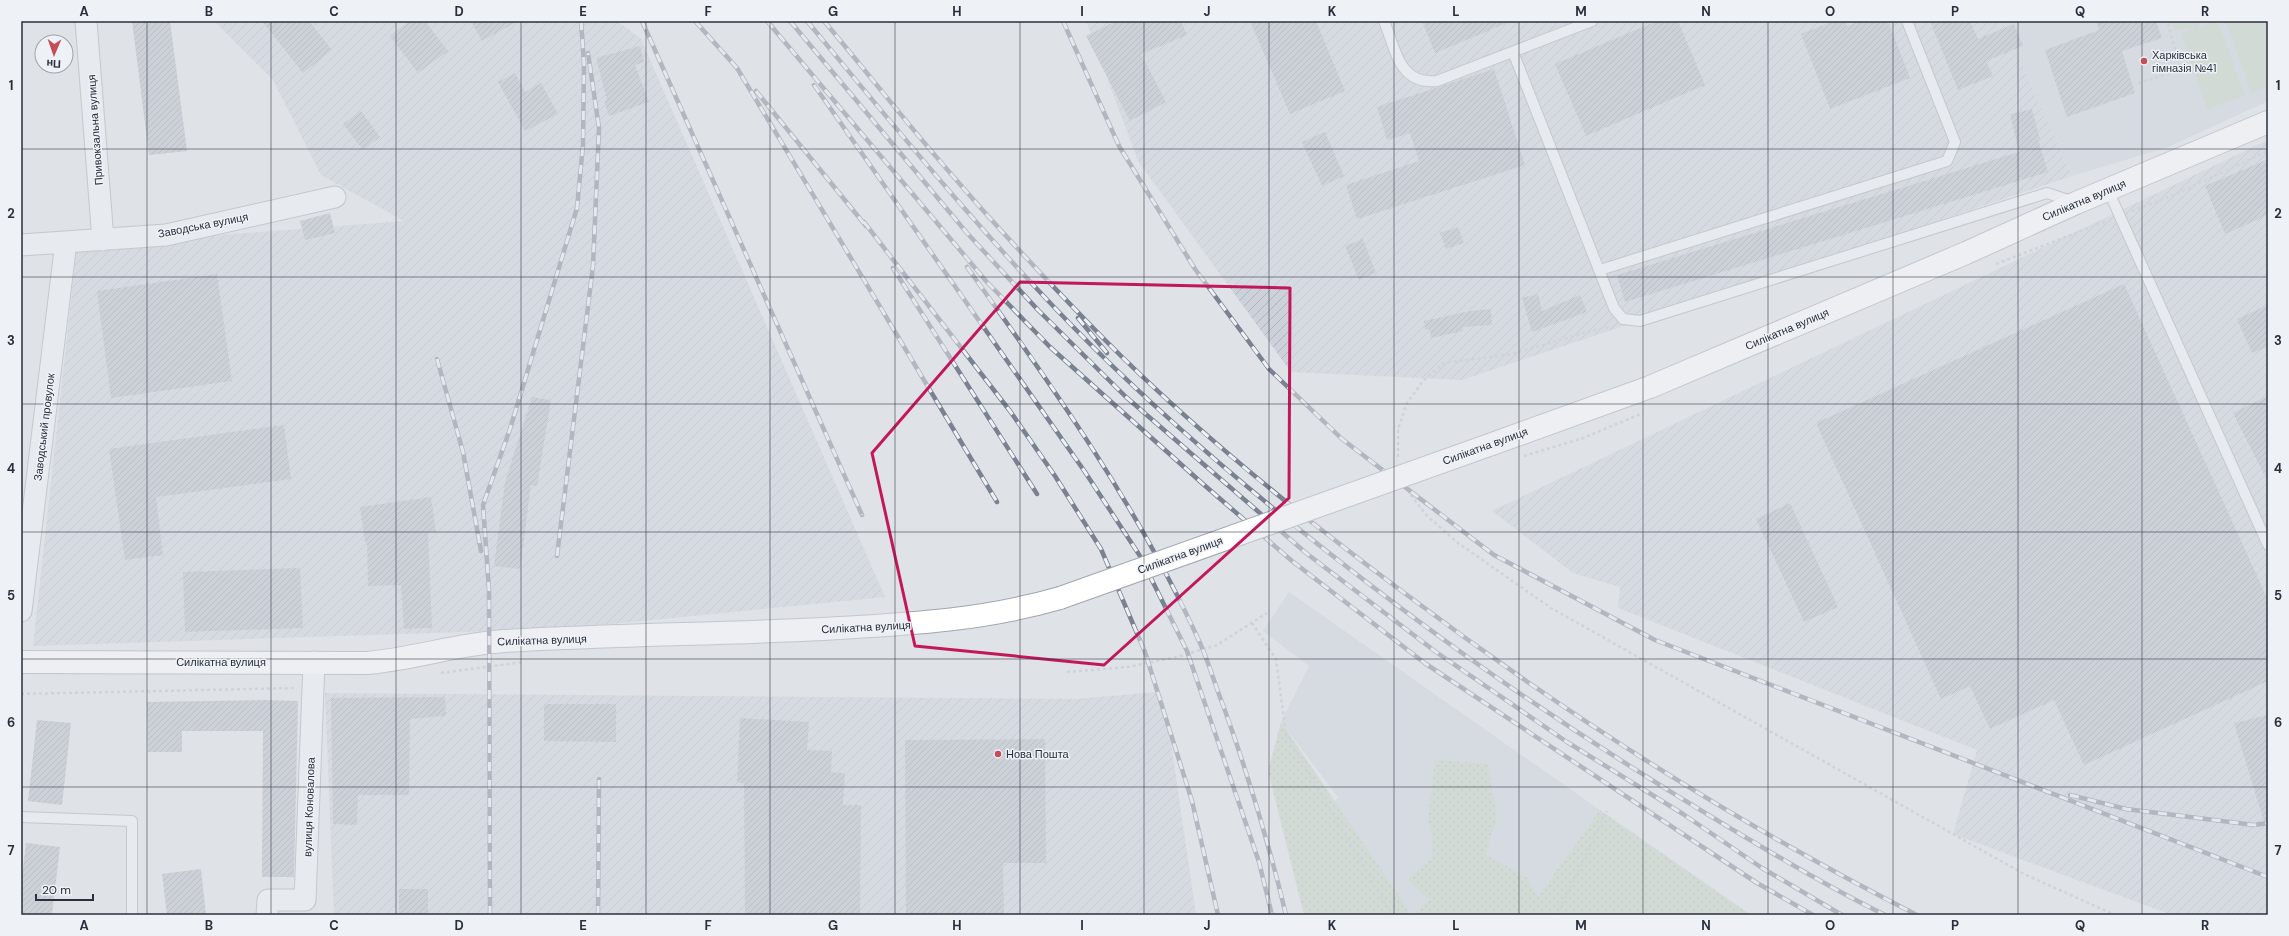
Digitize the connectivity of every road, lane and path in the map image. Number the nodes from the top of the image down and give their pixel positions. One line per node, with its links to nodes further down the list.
1 (86, 21): 12 (street, Привокзальна вулиця)
2 (1384, 21): 6 (lane)
3 (1592, 21): 6 (lane)
4 (1907, 21): 15 (lane)
5 (2167, 21): 7 (path)
6 (1513, 52): 15 (lane)
7 (2138, 83)
8 (2268, 122): 9 (main road, Силікатна вулиця)
9 (2108, 190): 11 (main road, Силікатна вулиця); 19 (lane)
10 (335, 197): 12 (street, Заводська вулиця)
11 (2076, 203): 16 (lane); 24 (main road, Силікатна вулиця, bridge)
12 (103, 240): 13 (street, Заводська вулиця)
13 (66, 242): 14 (street, Заводська вулиця); 20 (street, Заводський провулок)
14 (21, 245)
15 (1600, 270): 16 (lane)
16 (1640, 321): 17 (path)
17 (1398, 464)
18 (1409, 493): 32 (path)
19 (2268, 545)
20 (21, 611)
21 (1267, 613): 22 (path)
22 (1252, 623): 25 (path); 30 (path)
23 (21, 662): 24 (main road, Силікатна вулиця)
24 (314, 662): 29 (street, вулиця Коновалова)
25 (1067, 672)
26 (1607, 811): 31 (path)
27 (21, 817): 28 (lane)
28 (132, 915)
29 (267, 915)
30 (1392, 915)
31 (1557, 915)
32 (2115, 915)

